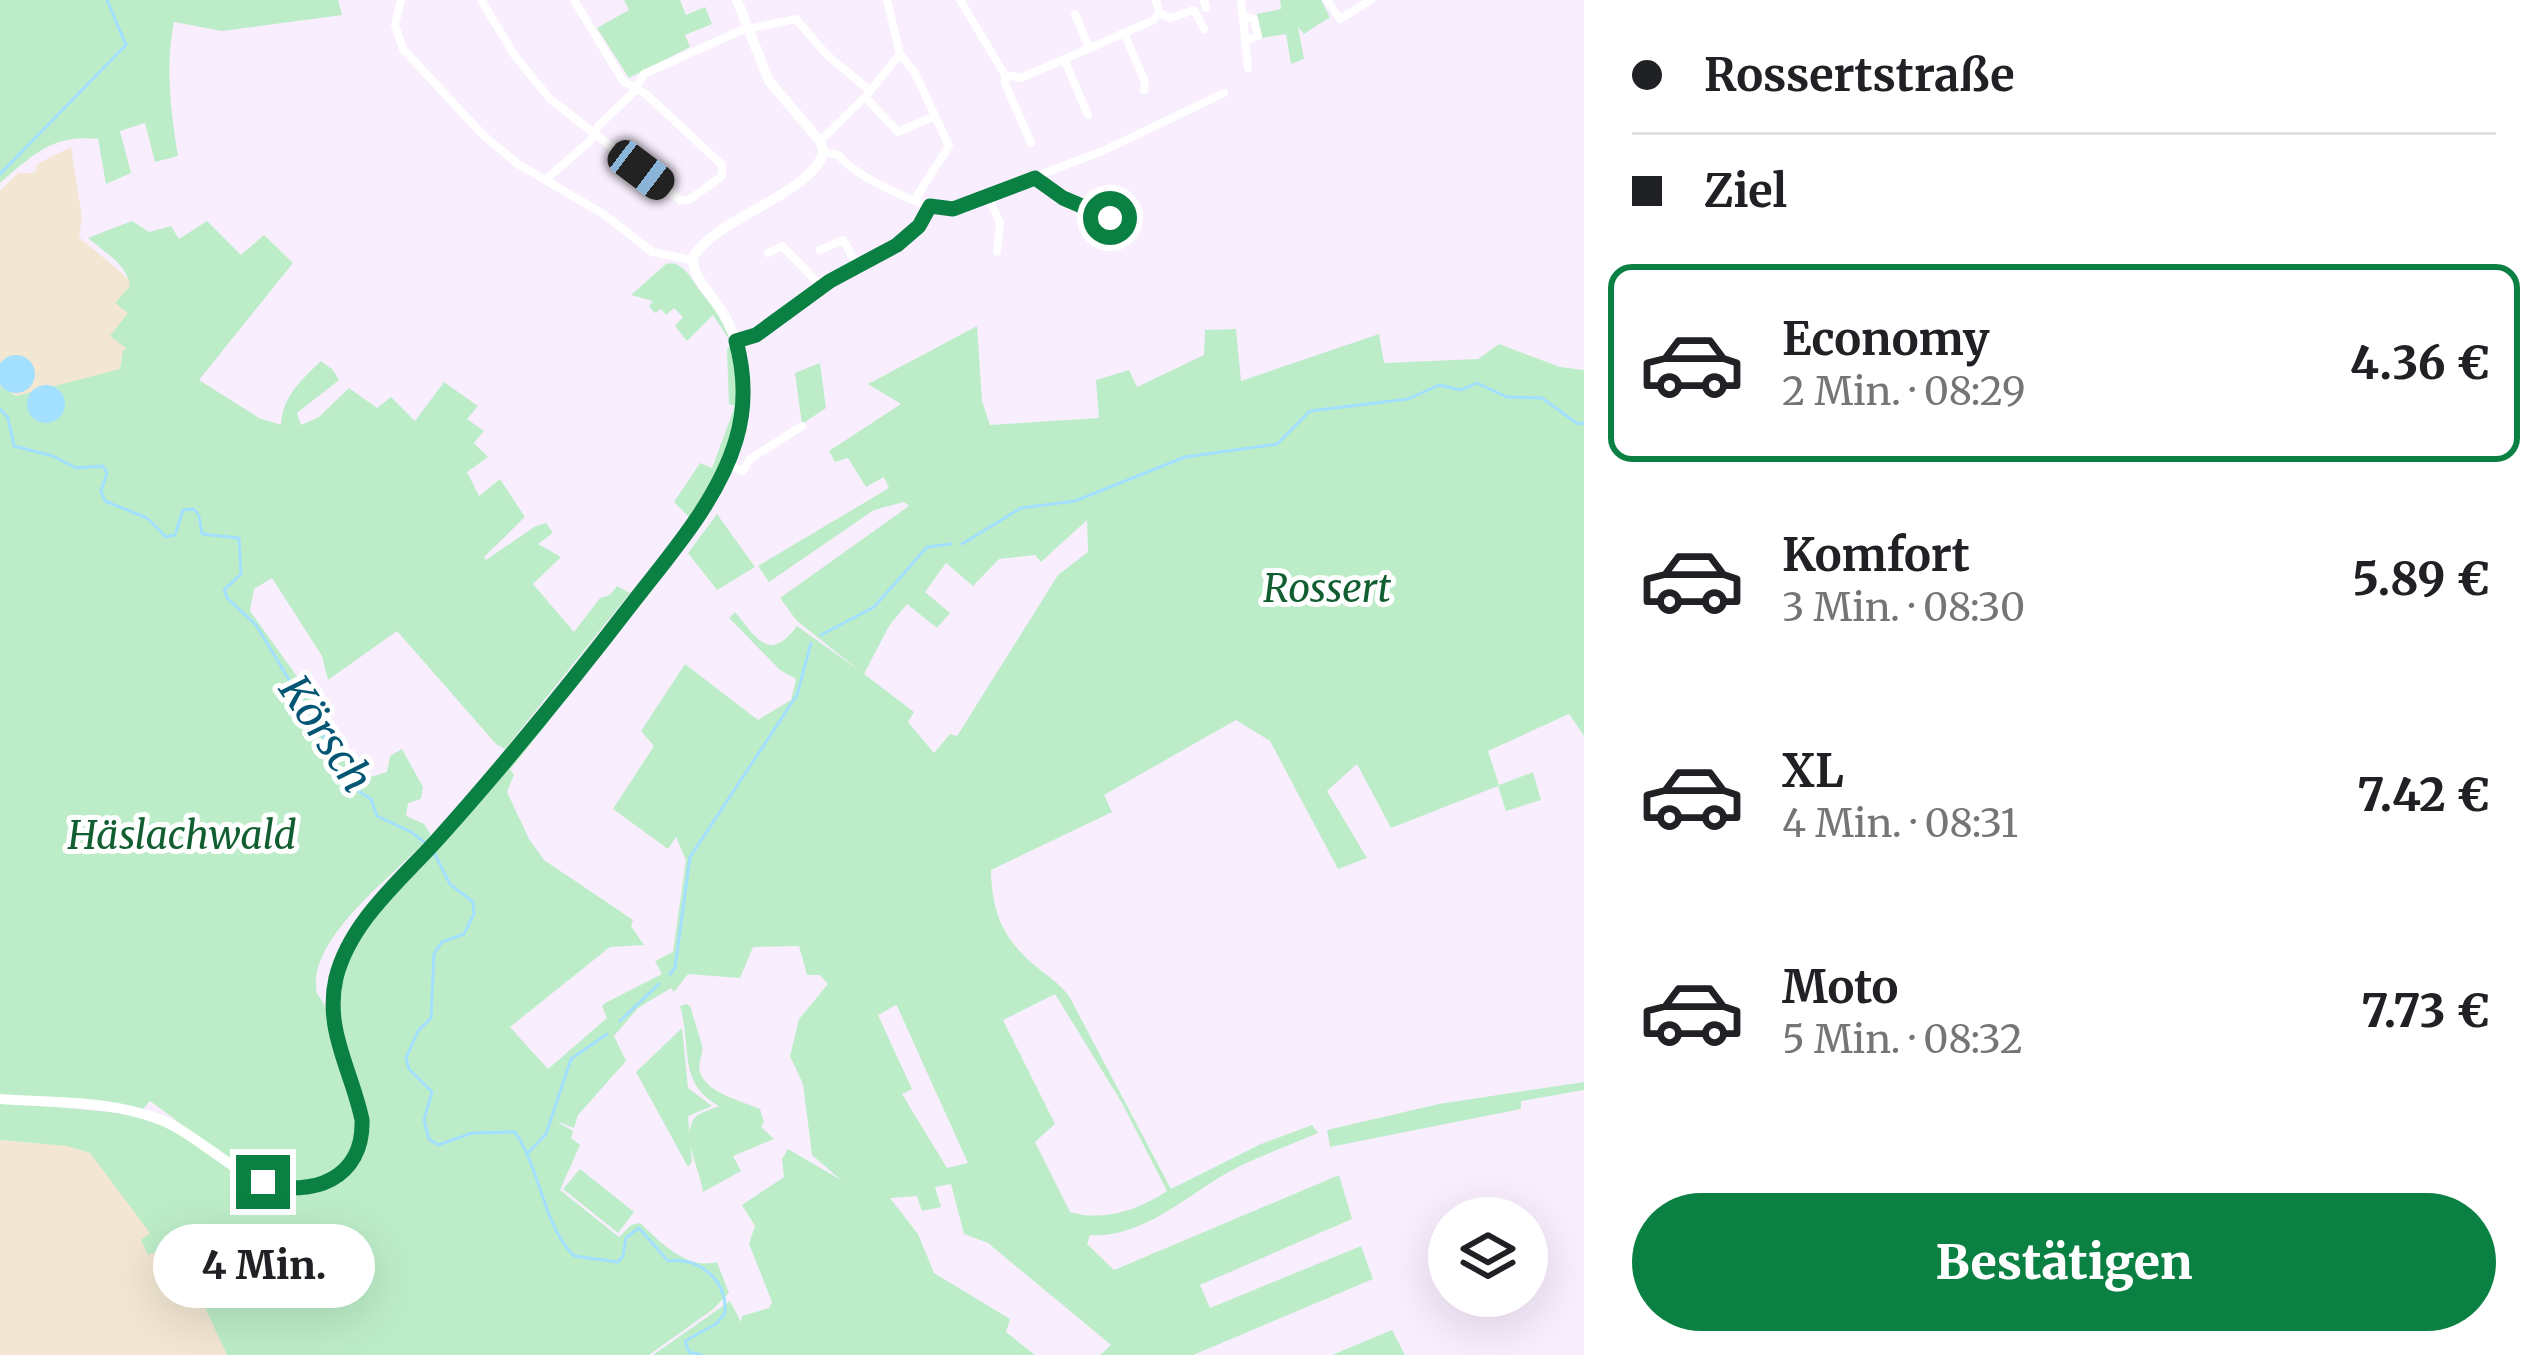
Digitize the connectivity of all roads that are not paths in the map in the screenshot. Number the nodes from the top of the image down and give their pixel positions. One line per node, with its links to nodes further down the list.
1 (401, 0): 31 (street)
2 (481, 0): 27 (street)
3 (574, 0): 21 (street)
4 (737, 0): 13 (main road)
5 (886, 0): 17 (street)
6 (960, 0): 20 (street)
7 (1156, 0): 12 (street)
8 (1241, 0): 19 (street)
9 (1327, 0): 10 (street)
10 (1371, 0)
11 (1075, 14): 16 (street)
12 (1159, 14): 14 (street); 15 (street)
13 (746, 29): 21 (street); 23 (street); 29 (main road)
14 (1204, 29)
15 (1124, 33): 16 (street); 22 (street)
16 (1089, 47): 18 (street)
17 (900, 54): 23 (street); 26 (street)
18 (1064, 59): 20 (street); 25 (street)
19 (1248, 68)
20 (1005, 75): 28 (street)
21 (636, 89): 27 (street); 27 (street)
22 (1144, 90)
23 (867, 93): 26 (street); 29 (street)
24 (1223, 93): 30 (street)
25 (1088, 115)
26 (934, 116): 33 (street)
27 (593, 136): 31 (street)
28 (1031, 143)
29 (822, 147): 33 (street); 39 (main road)
30 (1035, 178): 32 (street); 35 (street)
31 (545, 180): 39 (street)
32 (988, 196): 34 (street); 37 (street)
33 (915, 199): 34 (street)
34 (930, 206): 40 (street)
35 (1110, 218)
36 (820, 250): 40 (street)
37 (997, 252)
38 (768, 253): 41 (street)
39 (692, 260): 42 (main road)
40 (858, 266): 41 (street)
41 (822, 286): 42 (street)
42 (736, 341): 44 (main road)
43 (802, 426): 45 (street)
44 (735, 443): 45 (street); 46 (main road)
45 (750, 458): 46 (street)
46 (727, 465): 47 (main road)
47 (0, 1099)

